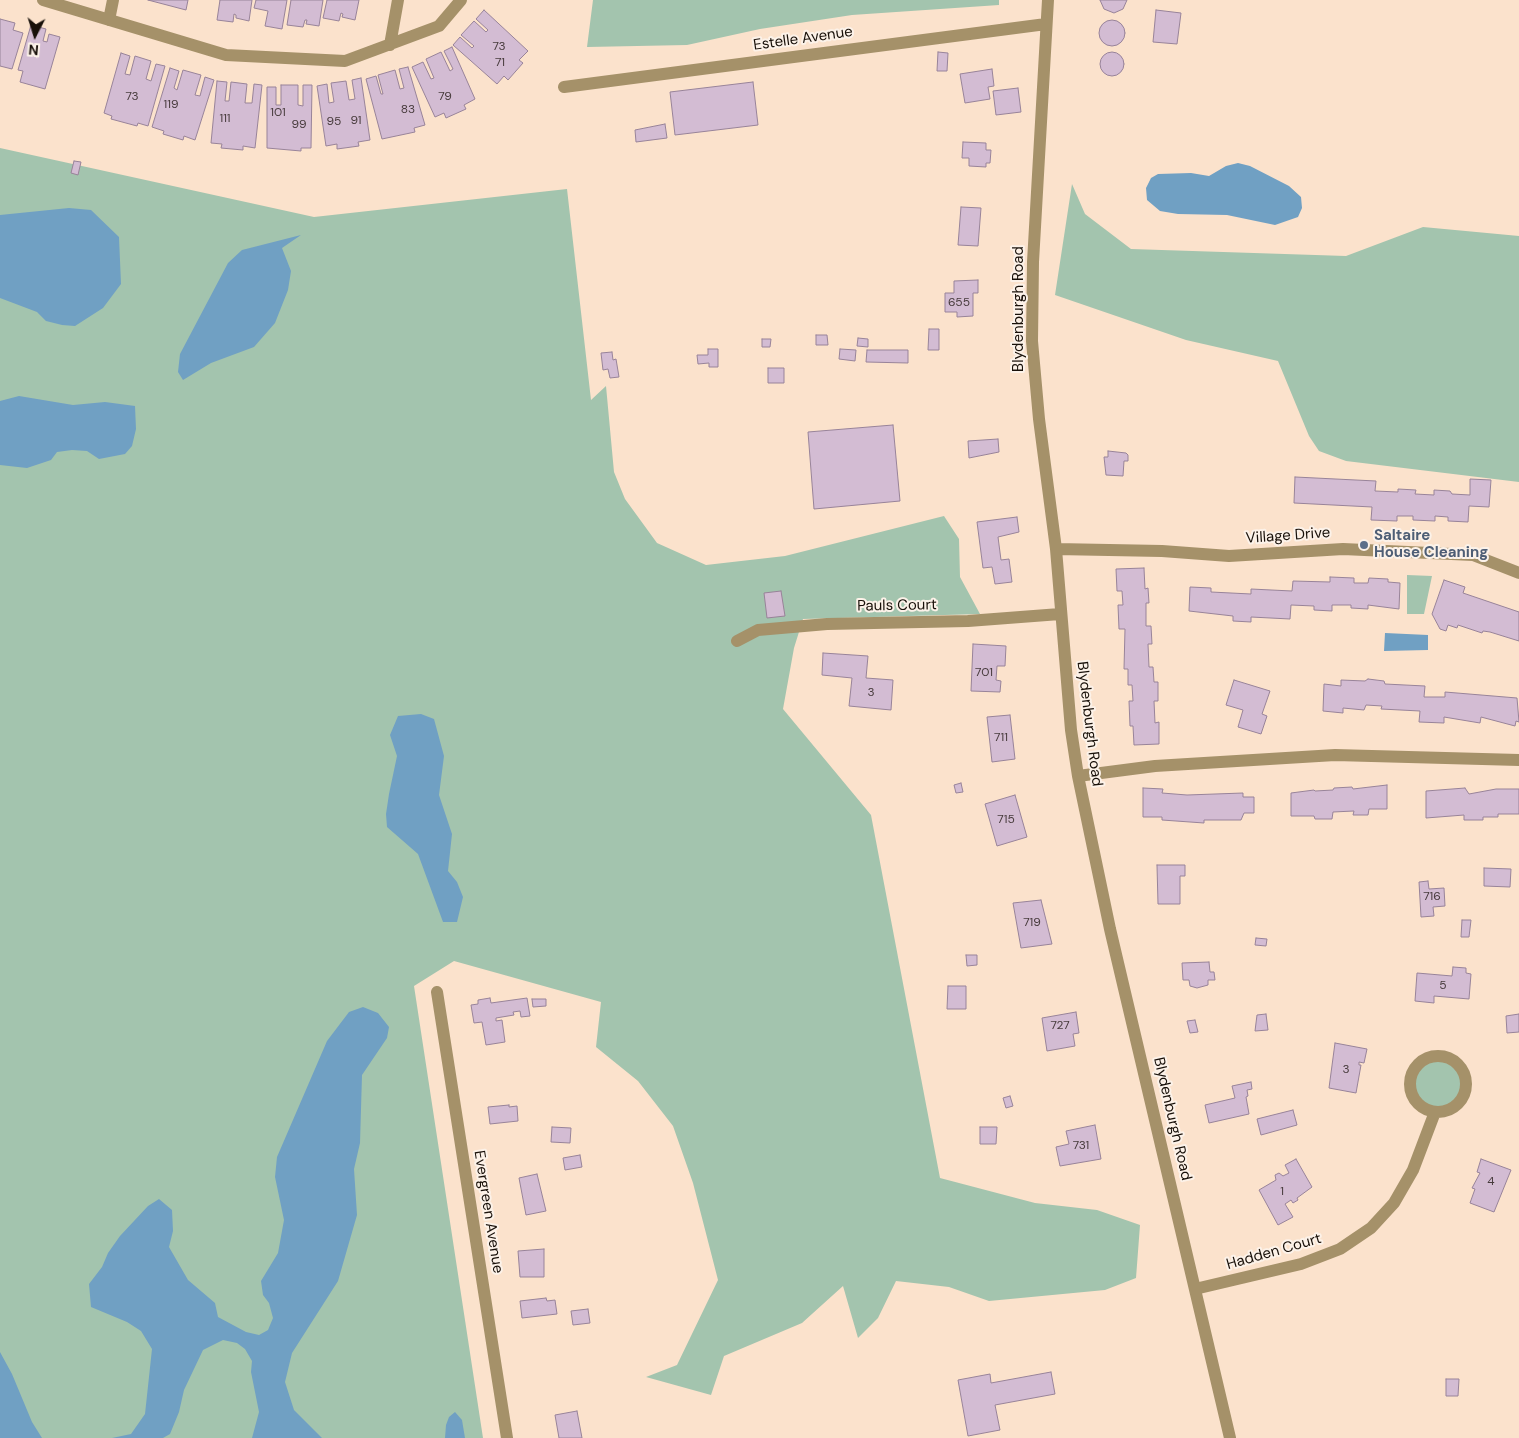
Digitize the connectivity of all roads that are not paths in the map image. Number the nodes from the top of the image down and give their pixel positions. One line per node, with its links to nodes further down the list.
1 (43, 0): 6 (street)
2 (113, 0): 6 (street)
3 (398, 0): 8 (street)
4 (461, 0): 8 (street)
5 (1048, 0): 7 (street, Blydenburgh Road)
6 (109, 20): 8 (street)
7 (1046, 24): 9 (street, Estelle Avenue); 10 (street, Blydenburgh Road)
8 (390, 45)
9 (564, 87)
10 (1056, 549): 11 (street, Village Drive); 12 (street, Blydenburgh Road)
11 (1519, 573)
12 (1060, 614): 13 (street, Pauls Court); 15 (street, Blydenburgh Road)
13 (737, 640)
14 (1519, 760): 15 (street)
15 (1078, 776): 18 (street, Blydenburgh Road)
16 (437, 992): 19 (street, Evergreen Avenue)
17 (1435, 1112): 17 (street); 18 (street, Hadden Court)
18 (1196, 1289): 20 (street, Blydenburgh Road)
19 (507, 1438)
20 (1230, 1438)

